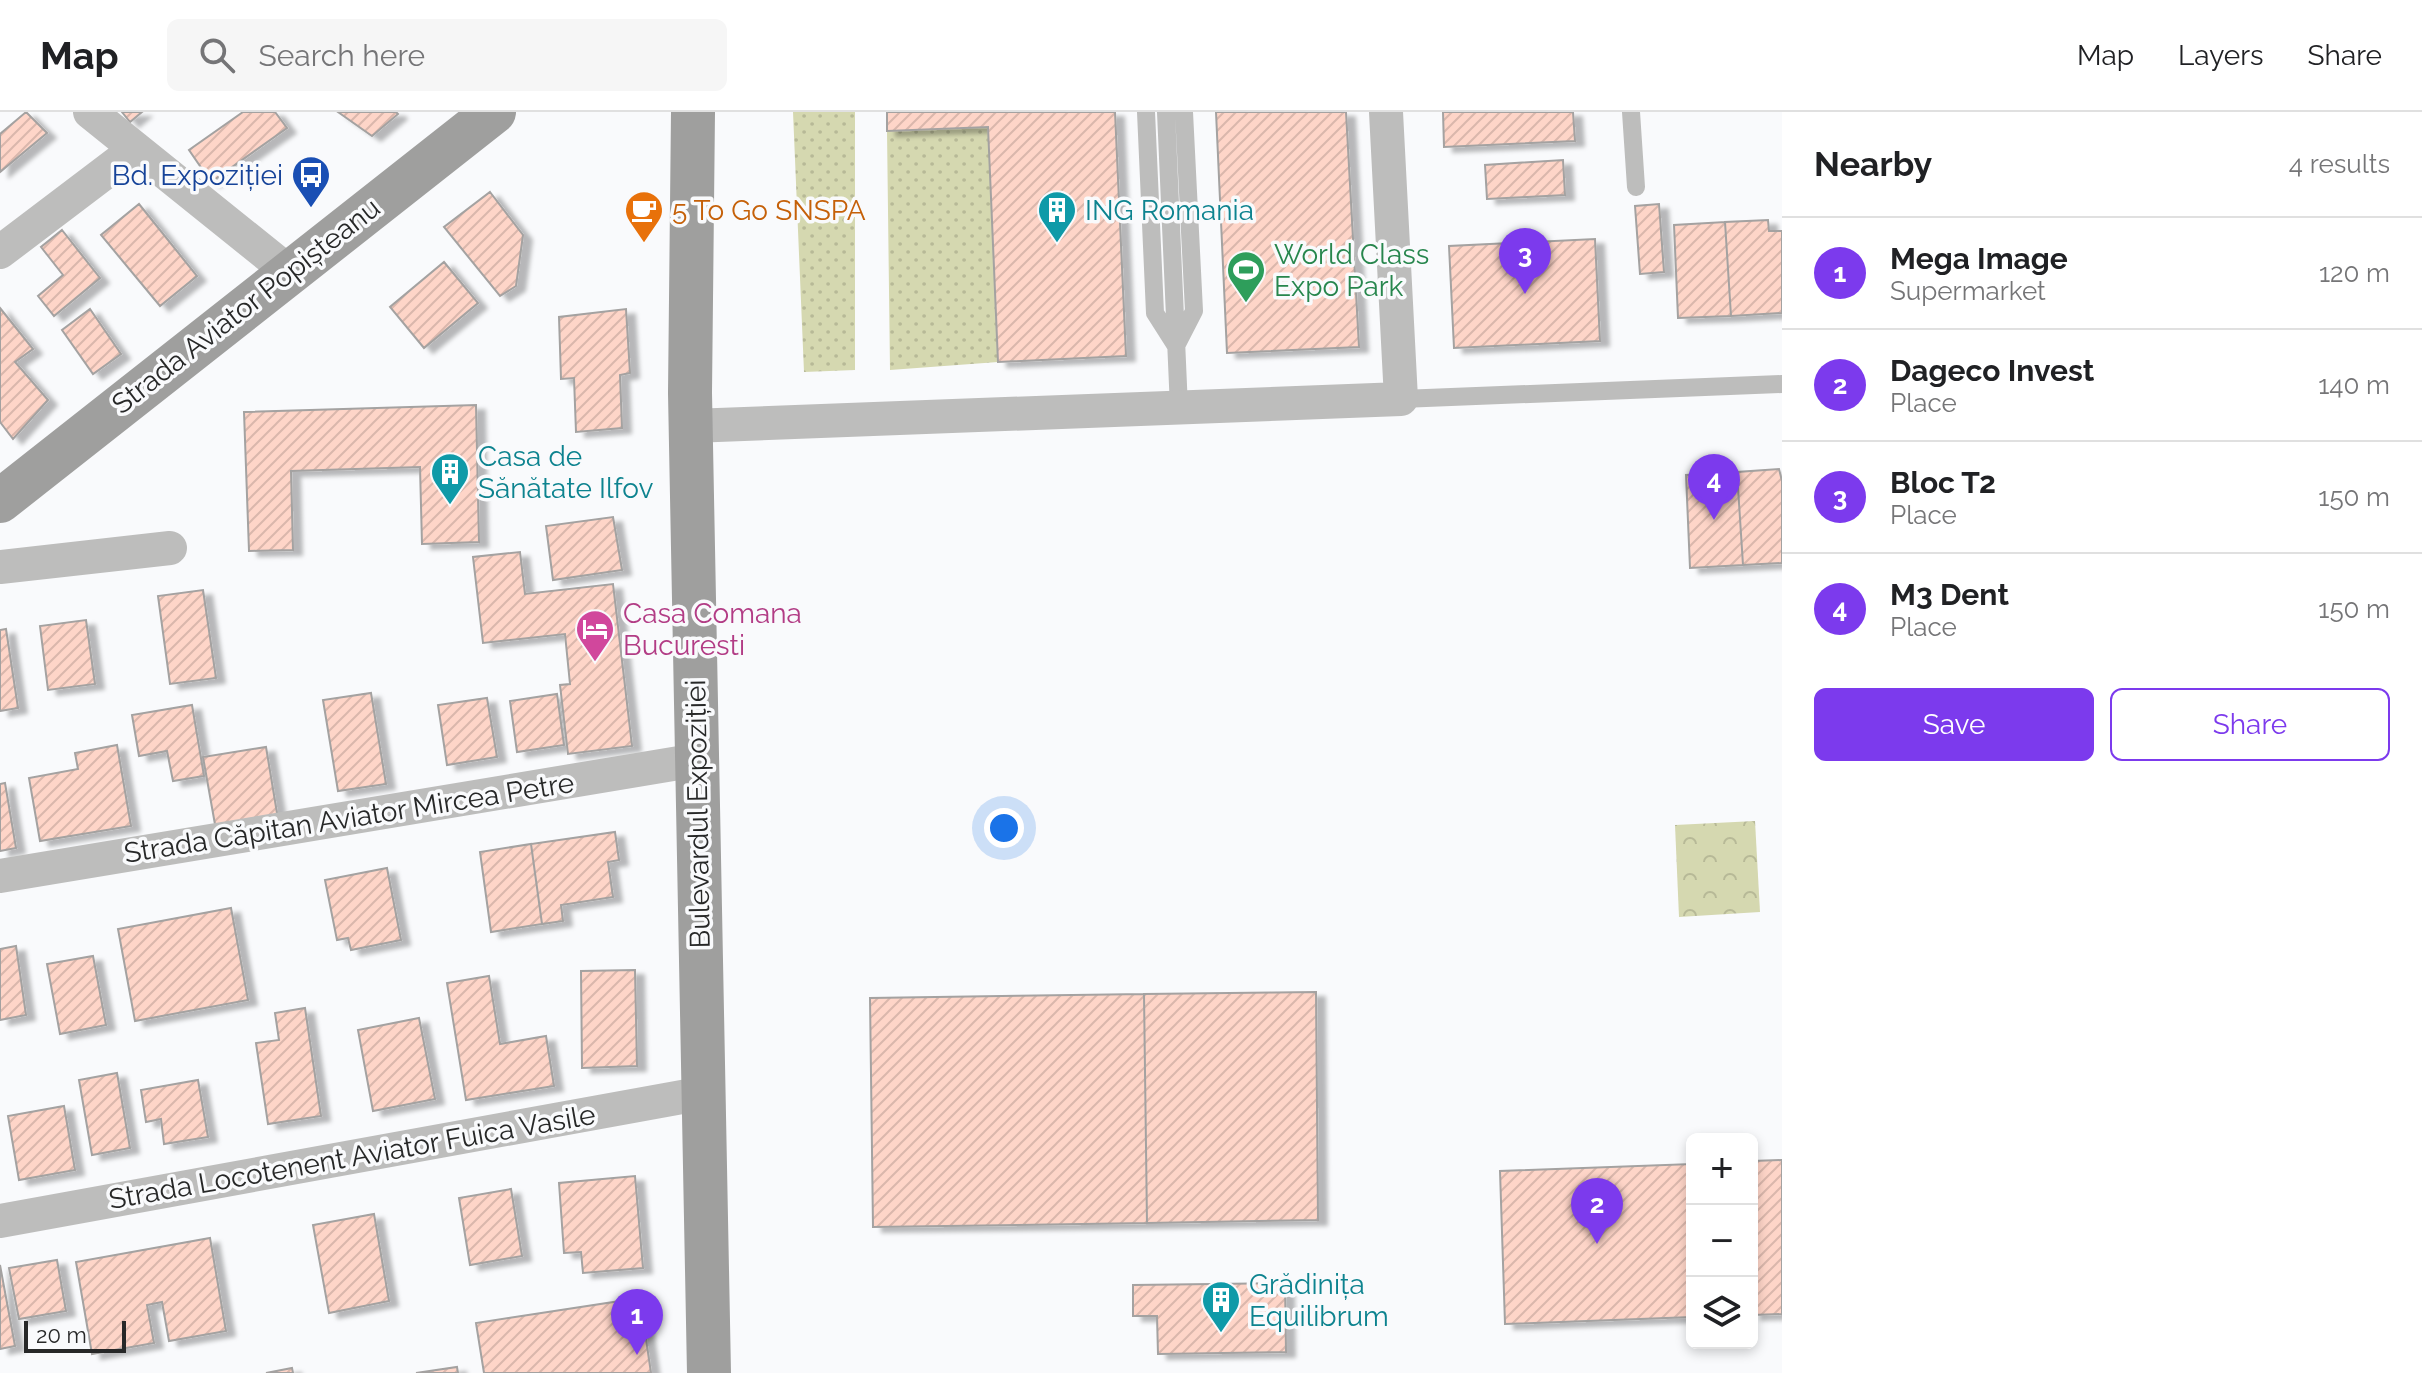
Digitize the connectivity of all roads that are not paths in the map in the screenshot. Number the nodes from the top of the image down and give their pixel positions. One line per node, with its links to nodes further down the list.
1 (90, 112): 9 (street)
2 (494, 112): 12 (street, Strada Aviator Popișteanu)
3 (693, 112): 17 (street, Bulevardul Expoziției)
4 (1146, 112): 13 (lane)
5 (1166, 112): 13 (lane)
6 (1184, 112): 13 (lane)
7 (1386, 112): 15 (street)
8 (1631, 112): 10 (lane)
9 (136, 149): 11 (street); 12 (street)
10 (1636, 187)
11 (0, 252)
12 (289, 272): 18 (street, Strada Aviator Popișteanu)
13 (1176, 346): 16 (lane)
14 (1782, 384): 15 (lane)
15 (1401, 399): 16 (street)
16 (1179, 408): 17 (street)
17 (691, 426): 21 (street, Bulevardul Expoziției)
18 (0, 501)
19 (170, 548): 20 (street)
20 (0, 567)
21 (697, 760): 22 (street, Strada Căpitan Aviator Mircea Petre); 23 (street, Bulevardul Expoziției)
22 (0, 876)
23 (704, 1093): 24 (street, Strada Locotenent Aviator Fuica Vasile); 25 (street, Bulevardul Expoziției)
24 (0, 1221)
25 (709, 1373)

